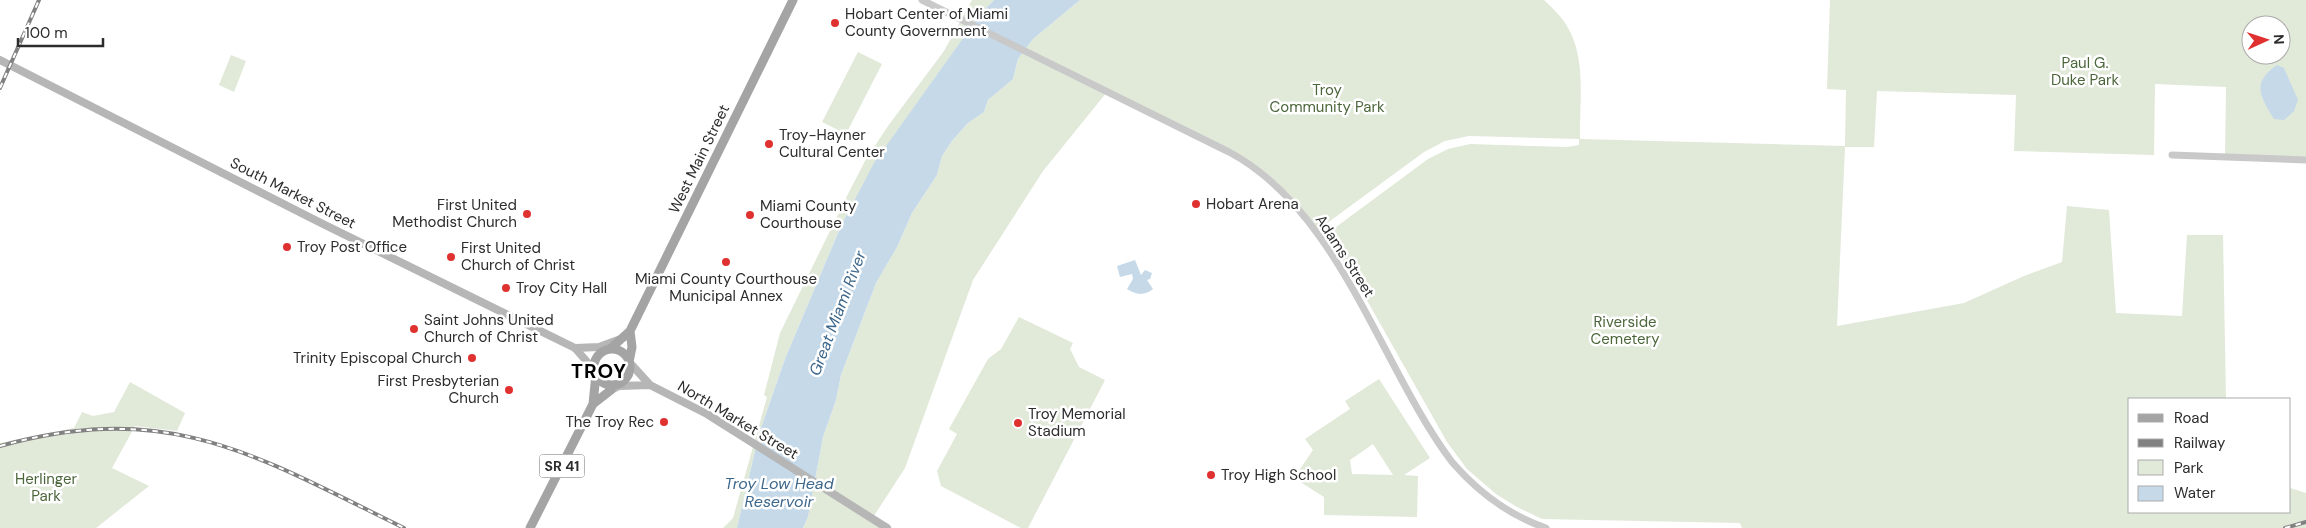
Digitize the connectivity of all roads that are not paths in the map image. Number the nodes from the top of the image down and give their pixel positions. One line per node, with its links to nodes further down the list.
1 (793, 0): 6 (main road, West Main Street)
2 (922, 0): 17 (street, Adams Street)
3 (0, 60): 7 (main road, South Market Street)
4 (2172, 155): 5 (street)
5 (2306, 160)
6 (627, 334): 8 (main road); 9 (main road); 10 (main road)
7 (575, 348): 8 (main road); 11 (main road)
8 (594, 348): 9 (main road)
9 (609, 349): 10 (main road); 11 (main road)
10 (631, 362): 12 (main road); 13 (main road)
11 (595, 373): 12 (main road); 14 (main road)
12 (618, 385): 13 (main road); 14 (main road)
13 (650, 385): 16 (main road, North Market Street)
14 (594, 404): 15 (main road, SR 41)
15 (530, 528)
16 (887, 528)
17 (1546, 528)

